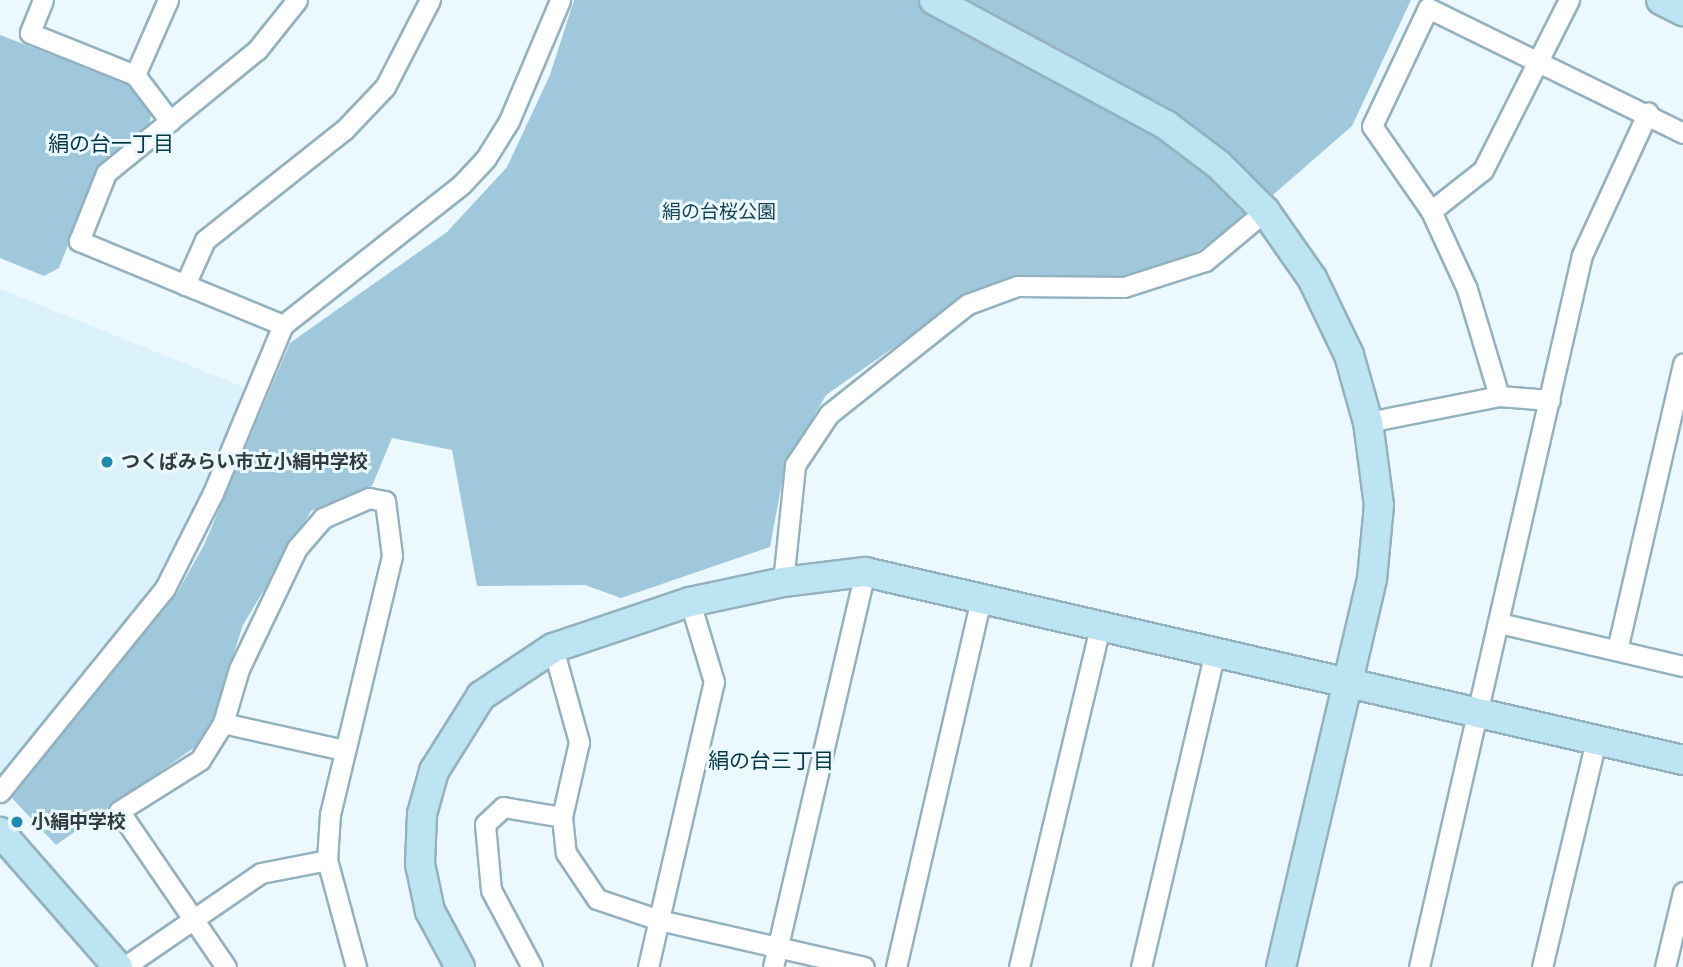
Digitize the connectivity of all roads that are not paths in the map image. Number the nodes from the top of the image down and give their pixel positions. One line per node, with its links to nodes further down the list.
1 (43, 0): 11 (street)
2 (168, 0): 11 (street)
3 (297, 0): 13 (street)
4 (430, 0): 17 (street)
5 (560, 0): 18 (street)
6 (934, 0): 15 (street)
7 (1569, 0): 10 (street)
8 (1661, 0): 9 (street)
9 (1683, 11)
10 (1541, 61): 12 (street); 16 (street); 16 (street)
11 (135, 75): 13 (street)
12 (1648, 112): 14 (street); 21 (street)
13 (170, 121): 17 (street)
14 (1683, 134)
15 (1265, 211): 22 (street); 24 (street)
16 (1431, 211): 20 (street)
17 (185, 285): 18 (street)
18 (284, 325): 39 (street)
19 (1683, 364): 30 (street)
20 (1499, 396): 21 (street); 22 (street)
21 (1550, 400): 27 (street)
22 (1368, 422): 33 (street)
23 (865, 572): 24 (street); 25 (street); 46 (street)
24 (783, 582): 26 (street)
25 (981, 599): 28 (street); 56 (street)
26 (690, 602): 29 (street); 45 (street)
27 (1499, 623): 30 (street); 34 (street)
28 (1101, 624): 31 (street); 57 (street)
29 (553, 648): 40 (street); 51 (street)
30 (1617, 650): 32 (street)
31 (1215, 652): 33 (street); 58 (street)
32 (1683, 666)
33 (1348, 682): 34 (street); 59 (street)
34 (1478, 710): 36 (street); 60 (street)
35 (223, 723): 37 (street); 37 (street); 44 (street)
36 (1596, 740): 38 (street); 61 (street)
37 (344, 750): 42 (street)
38 (1683, 760)
39 (0, 792)
40 (562, 817): 45 (street); 52 (street)
41 (0, 832): 47 (street)
42 (327, 860): 44 (street); 50 (street)
43 (1683, 892): 62 (street)
44 (190, 919): 48 (street); 49 (street)
45 (659, 920): 46 (street); 53 (street)
46 (778, 945): 54 (street); 55 (street)
47 (118, 967)
48 (124, 967)
49 (226, 967)
50 (356, 967)
51 (460, 967)
52 (532, 967)
53 (648, 967)
54 (773, 967)
55 (864, 967)
56 (896, 967)
57 (1020, 967)
58 (1141, 967)
59 (1281, 967)
60 (1419, 967)
61 (1542, 967)
62 (1665, 967)

